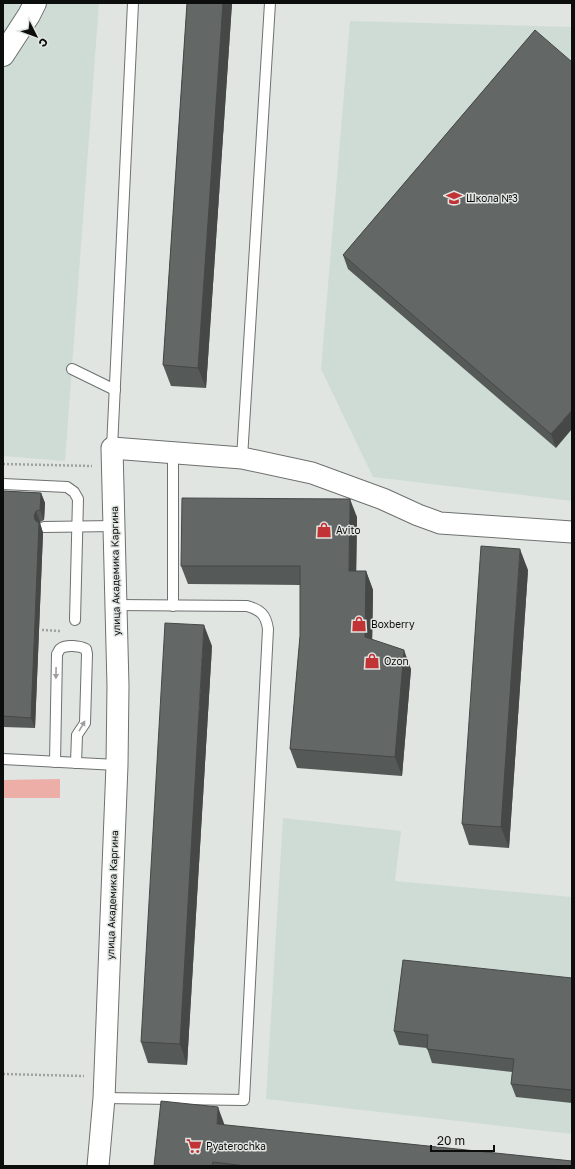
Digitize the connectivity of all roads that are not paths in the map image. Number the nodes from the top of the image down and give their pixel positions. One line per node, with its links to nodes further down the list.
1 (35, 3): 4 (main road)
2 (133, 3): 6 (lane)
3 (270, 3): 9 (lane)
4 (3, 55)
5 (72, 369): 6 (lane)
6 (115, 390): 7 (lane)
7 (112, 448): 8 (street); 12 (street, улица Академика Каргина)
8 (173, 453): 9 (street); 16 (lane)
9 (242, 458): 14 (street)
10 (3, 484): 11 (lane)
11 (77, 526): 12 (lane); 13 (lane); 17 (lane)
12 (114, 526): 15 (street, улица Академика Каргина)
13 (44, 527)
14 (572, 532)
15 (116, 605): 16 (lane); 21 (street, улица Академика Каргина)
16 (173, 606): 22 (lane)
17 (75, 620)
18 (3, 759): 19 (lane)
19 (54, 762): 20 (lane); 20 (lane, one-way to 19)
20 (76, 763): 21 (lane)
21 (117, 765): 22 (street, улица Академика Каргина)
22 (104, 1098): 23 (street, улица Академика Каргина)
23 (98, 1166)

